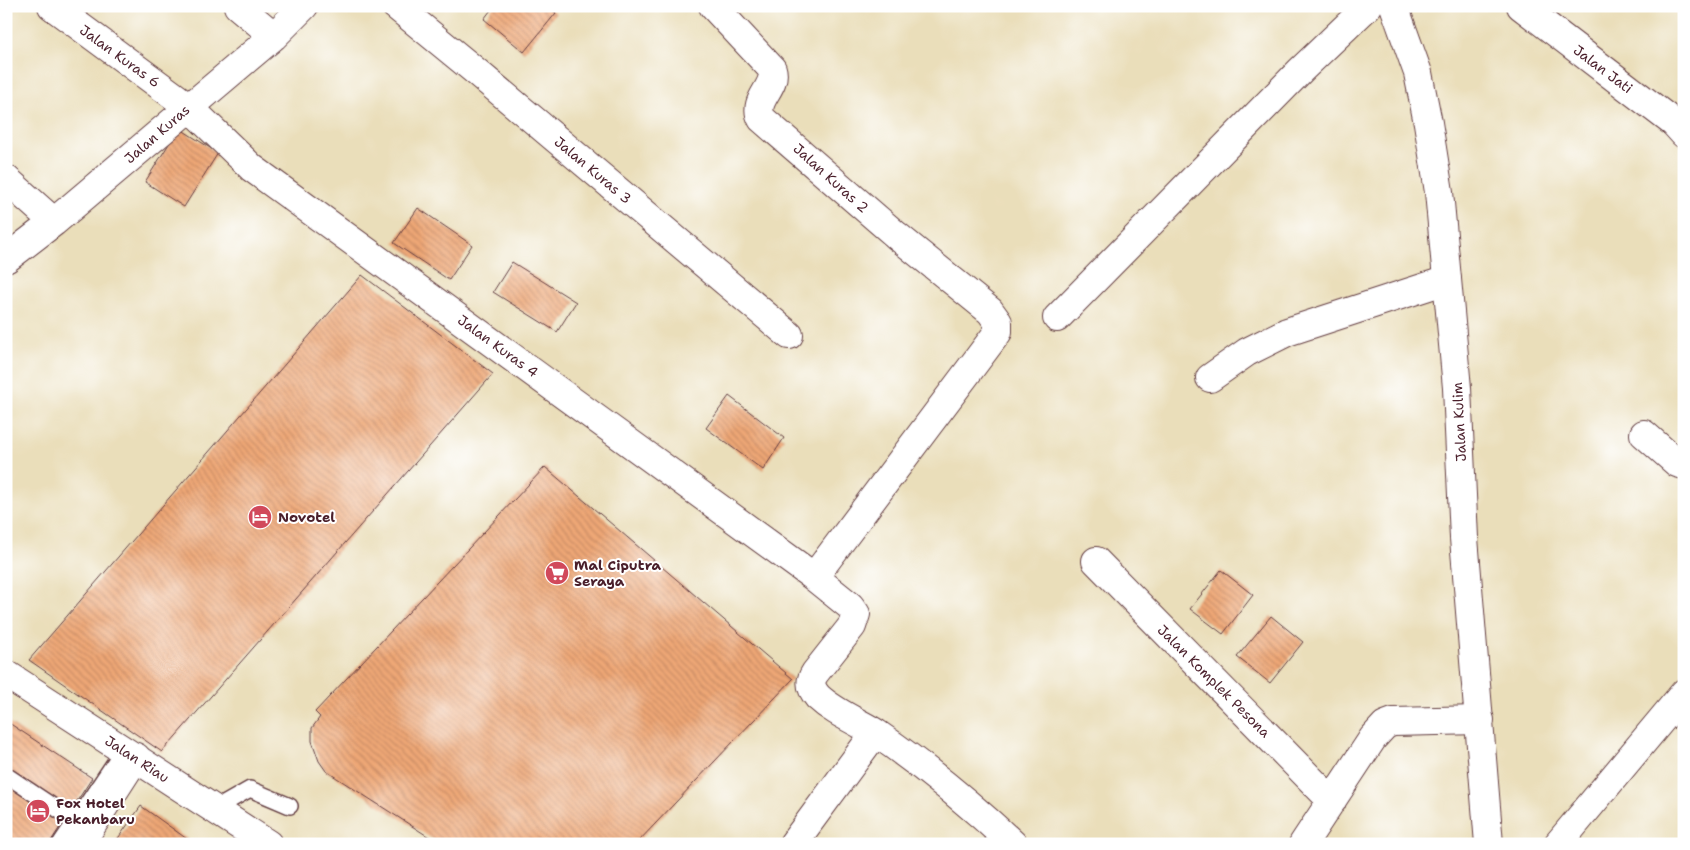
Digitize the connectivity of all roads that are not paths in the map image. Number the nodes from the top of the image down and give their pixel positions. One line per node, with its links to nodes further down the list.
1 (52, 6): 10 (street, Jalan Kuras 6)
2 (238, 6): 9 (street)
3 (304, 6): 9 (street, Jalan Kuras)
4 (396, 6): 17 (street, Jalan Kuras 3)
5 (713, 6): 22 (street, Jalan Kuras 2)
6 (1368, 6): 16 (street)
7 (1394, 6): 15 (street, Jalan Kulim)
8 (1521, 6): 11 (street, Jalan Jati)
9 (274, 36): 10 (street, Jalan Kuras)
10 (189, 106): 13 (street, Jalan Kuras); 22 (street, Jalan Kuras 4)
11 (1681, 123)
12 (6, 179): 13 (street)
13 (54, 222): 14 (street, Jalan Kuras)
14 (6, 259)
15 (1447, 280): 18 (street); 25 (street, Jalan Kulim)
16 (1057, 318)
17 (789, 335)
18 (1210, 378)
19 (1644, 434): 20 (street)
20 (1684, 465)
21 (1096, 561): 29 (street, Jalan Komplek Pesona)
22 (814, 577): 26 (street, Jalan Kuras 4)
23 (6, 674): 27 (street, Jalan Riau)
24 (1684, 693): 39 (street)
25 (1480, 720): 29 (street); 38 (street, Jalan Kulim)
26 (875, 733): 35 (street); 36 (street)
27 (130, 754): 31 (street, Jalan Riau); 32 (street)
28 (6, 775): 32 (lane)
29 (1332, 801): 37 (street)
30 (290, 806): 31 (lane)
31 (215, 809): 34 (street, Jalan Riau)
32 (77, 833): 33 (lane)
33 (60, 844)
34 (268, 844)
35 (793, 844)
36 (1013, 844)
37 (1303, 844)
38 (1489, 844)
39 (1558, 844)

